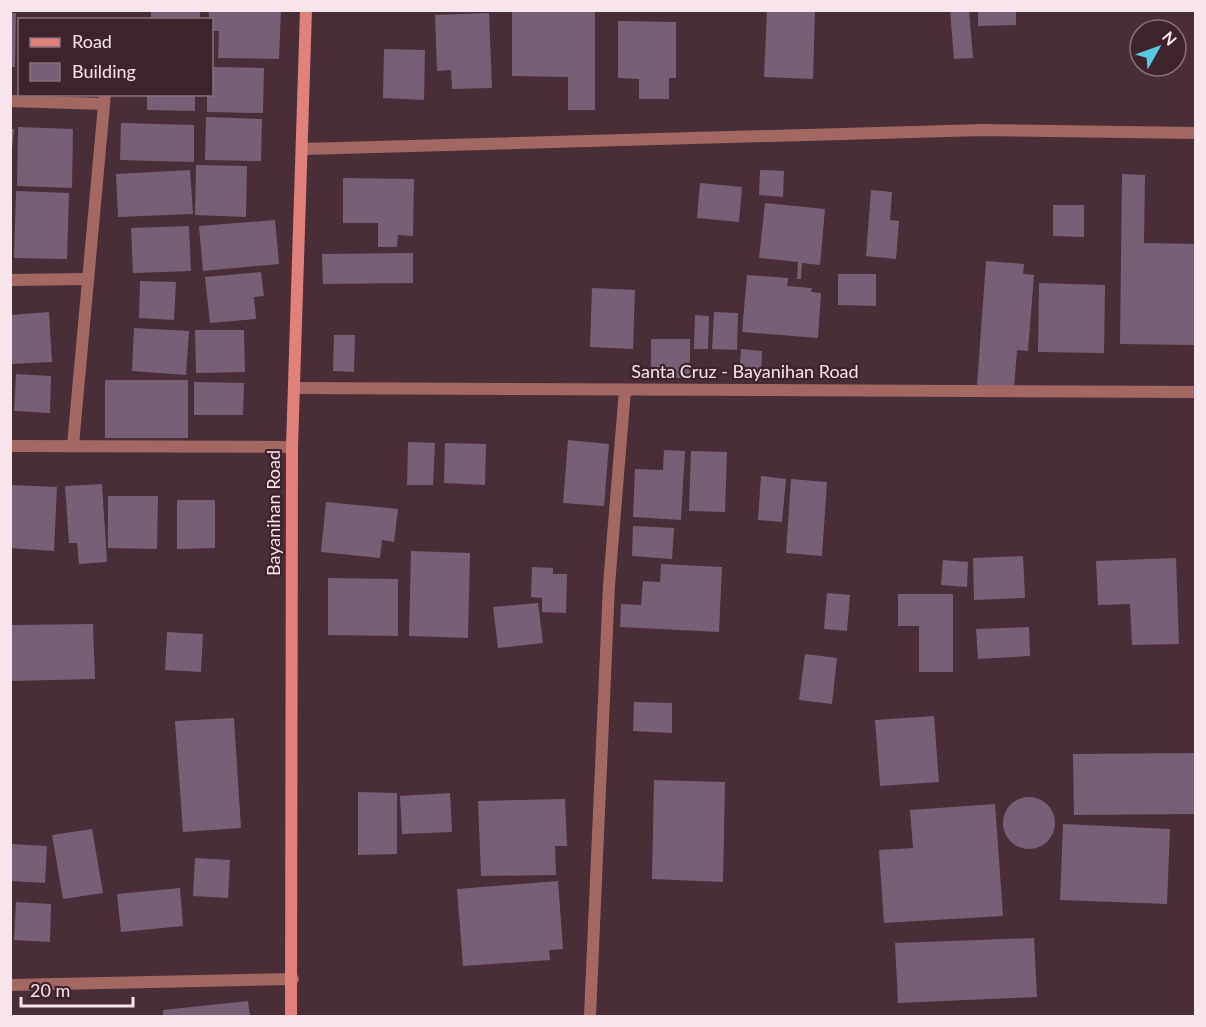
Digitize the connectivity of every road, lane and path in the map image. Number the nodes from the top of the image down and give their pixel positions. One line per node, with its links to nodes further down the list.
1 (306, 10): 5 (street, Bayanihan Road)
2 (104, 99): 3 (street); 6 (street)
3 (10, 101)
4 (1196, 134): 5 (street)
5 (303, 149): 8 (street, Bayanihan Road)
6 (88, 279): 7 (street); 11 (street)
7 (10, 280)
8 (295, 388): 9 (street, Santa Cruz - Bayanihan Road); 13 (street, Bayanihan Road)
9 (625, 390): 10 (street, Santa Cruz - Bayanihan Road); 17 (street)
10 (1196, 392)
11 (73, 445): 12 (street); 13 (street)
12 (10, 446)
13 (292, 447): 14 (street, Bayanihan Road)
14 (293, 979): 15 (street); 16 (street, Bayanihan Road)
15 (10, 985)
16 (291, 1017)
17 (590, 1017)

